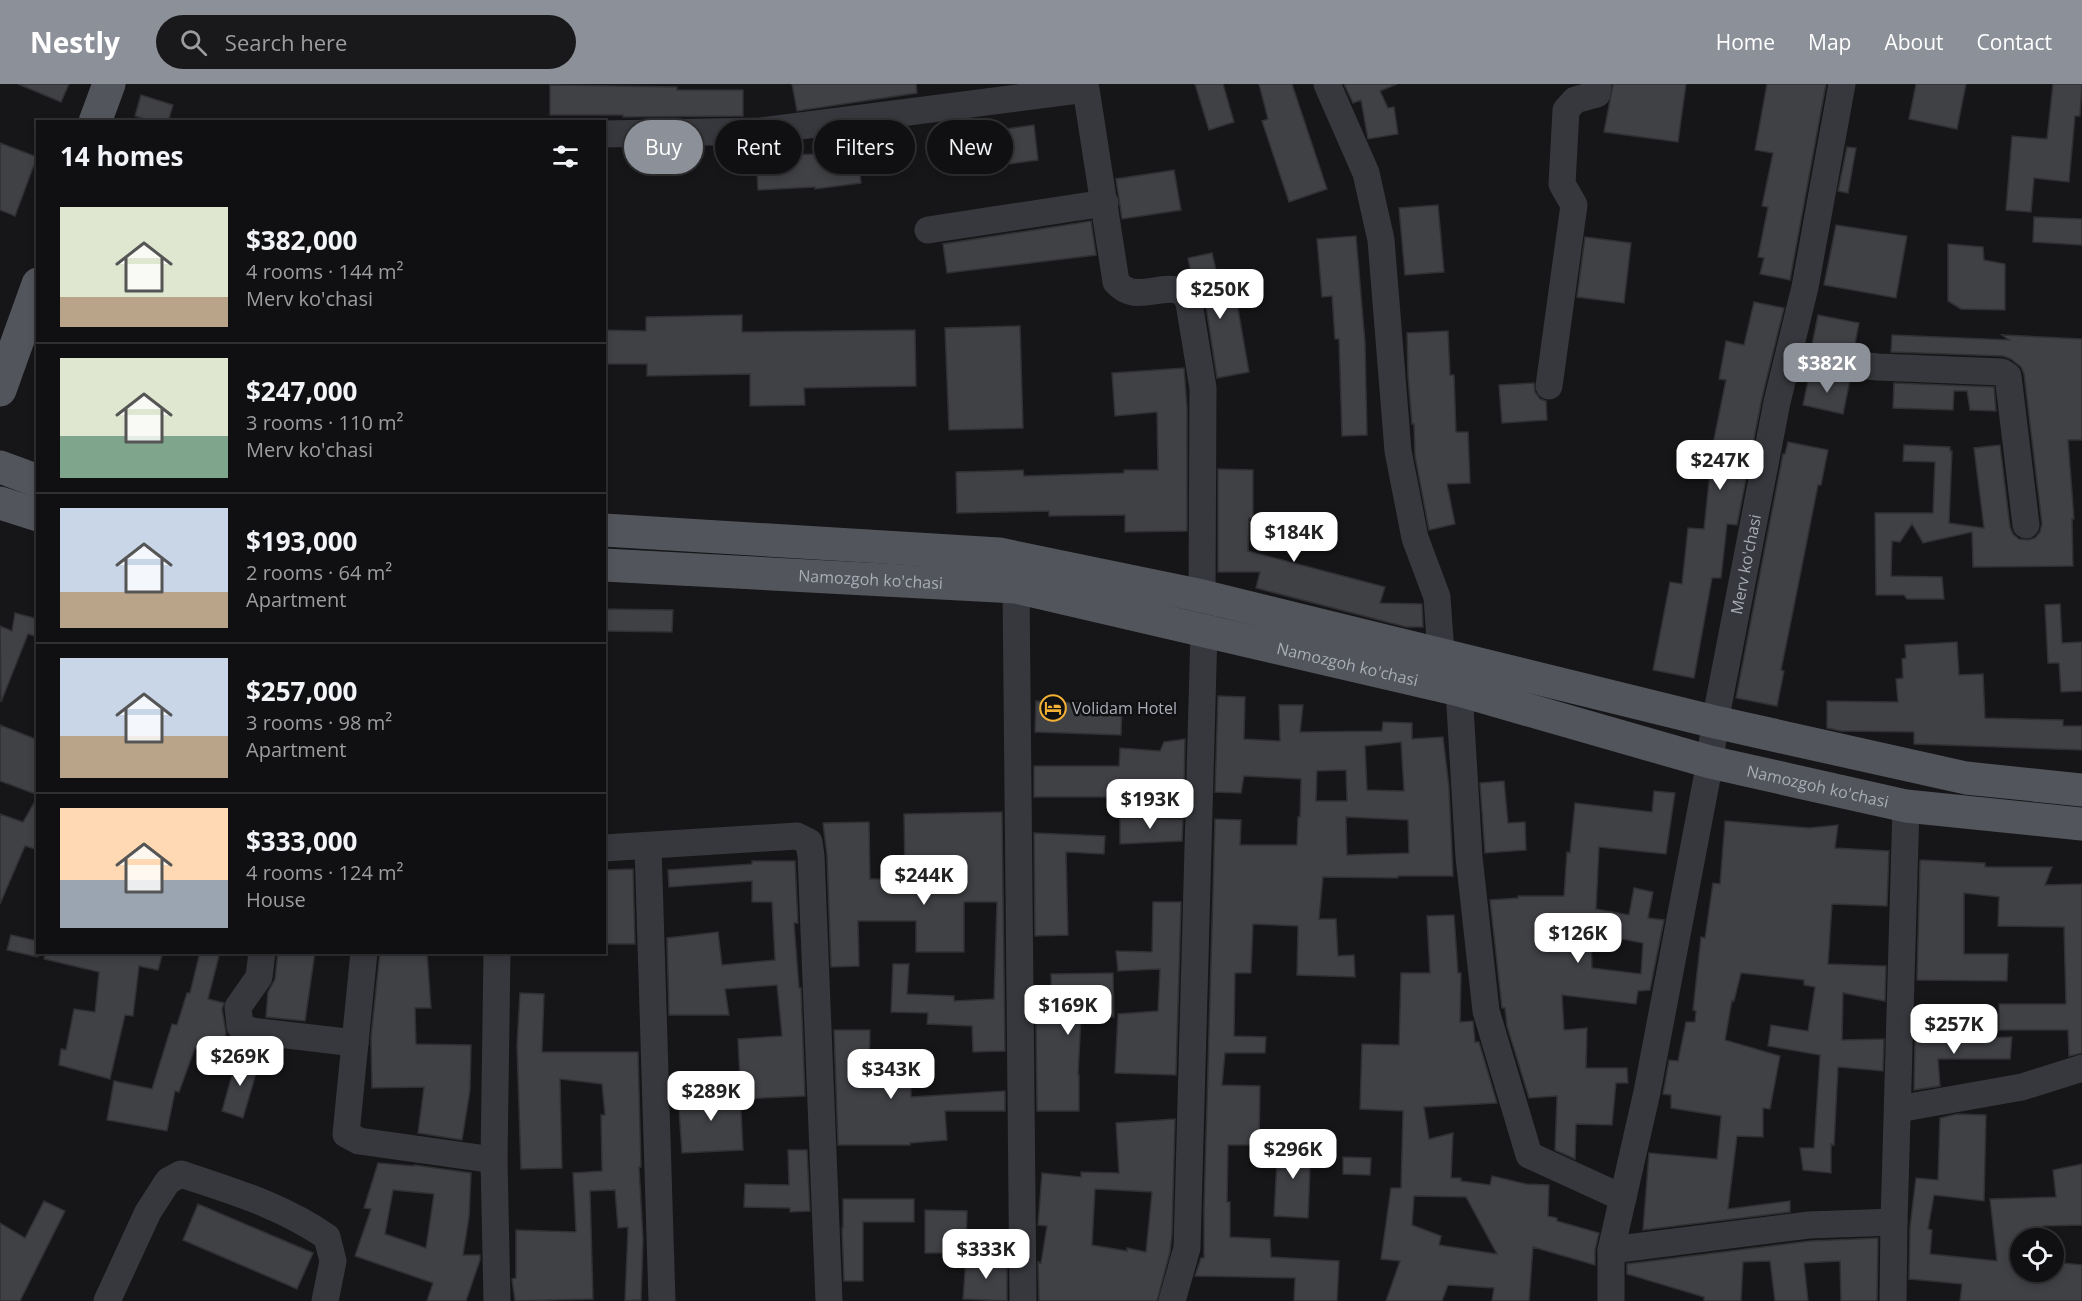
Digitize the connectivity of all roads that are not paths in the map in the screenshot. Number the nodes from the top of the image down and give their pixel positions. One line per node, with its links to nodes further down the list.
1 (109, 84): 6 (main road)
2 (1327, 84): 24 (street)
3 (1598, 84): 12 (street)
4 (1842, 84): 11 (street, Merv ko'chasi)
5 (1094, 86): 7 (street); 8 (street)
6 (96, 120)
7 (606, 134)
8 (1105, 203): 9 (street); 22 (street)
9 (928, 230)
10 (36, 290): 13 (main road)
11 (1788, 358): 18 (street); 26 (street, Merv ko'chasi)
12 (1549, 386)
13 (0, 390)
14 (0, 467): 15 (main road)
15 (36, 480)
16 (0, 503): 17 (main road)
17 (36, 514)
18 (2026, 525)
19 (606, 530): 22 (main road, Namozgoh ko'chasi)
20 (606, 565): 21 (main road, Namozgoh ko'chasi)
21 (1016, 587): 23 (main road, Namozgoh ko'chasi); 48 (street)
22 (1202, 596): 23 (street); 24 (main road, Namozgoh ko'chasi)
23 (1204, 630): 25 (main road, Namozgoh ko'chasi); 49 (street)
24 (1441, 654): 26 (main road, Namozgoh ko'chasi)
25 (1459, 690): 27 (main road, Namozgoh ko'chasi); 40 (street)
26 (1714, 722): 27 (street, Merv ko'chasi); 28 (main road, Namozgoh ko'chasi)
27 (1710, 762): 29 (main road, Namozgoh ko'chasi); 40 (street, Merv ko'chasi)
28 (2082, 790)
29 (1906, 806): 30 (main road, Namozgoh ko'chasi); 38 (street)
30 (2082, 824)
31 (648, 846): 32 (street); 46 (street); 47 (street)
32 (606, 848)
33 (262, 954): 36 (street)
34 (364, 954): 36 (street)
35 (497, 954): 39 (street)
36 (355, 1042): 39 (street)
37 (2082, 1068): 38 (street)
38 (1898, 1108): 41 (street)
39 (494, 1160): 45 (street)
40 (1623, 1198): 42 (street, Merv ko'chasi)
41 (1894, 1222): 42 (street); 51 (street)
42 (1611, 1250): 50 (street, Merv ko'chasi)
43 (106, 1301): 44 (street)
44 (325, 1301)
45 (497, 1301)
46 (662, 1301)
47 (829, 1301)
48 (1023, 1301)
49 (1172, 1301)
50 (1611, 1301)
51 (1893, 1301)

